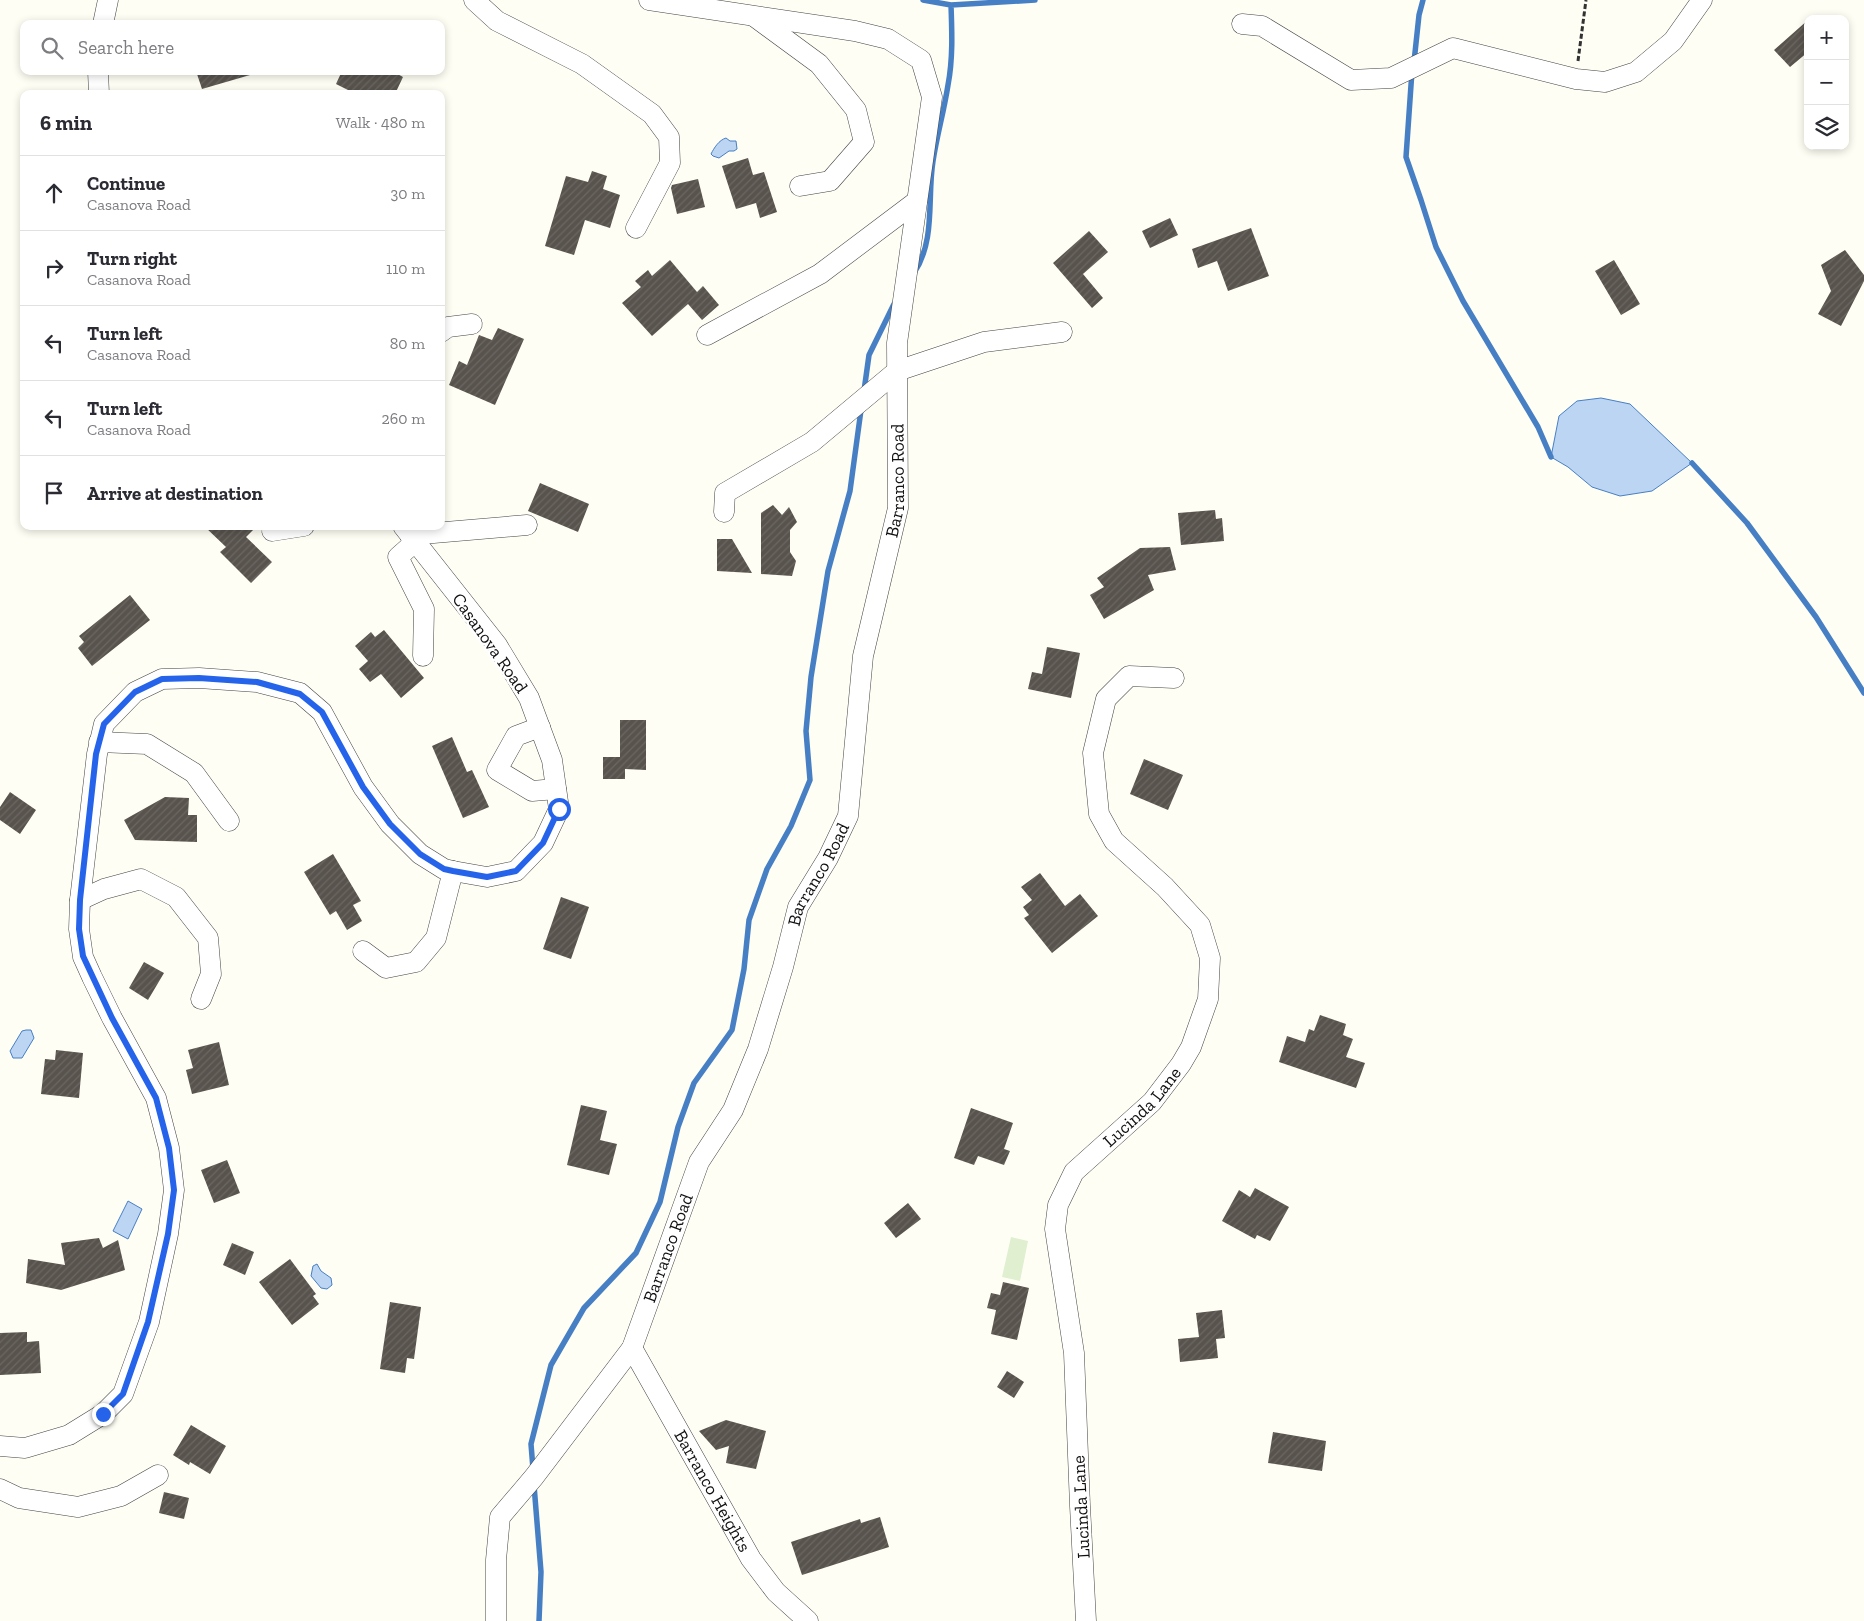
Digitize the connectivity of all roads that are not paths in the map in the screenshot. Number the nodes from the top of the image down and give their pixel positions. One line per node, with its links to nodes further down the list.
1 (108, 0): 6 (street)
2 (474, 0): 12 (street)
3 (649, 0): 5 (street)
4 (1702, 0): 7 (street)
5 (754, 16): 10 (street); 11 (street, Barranco Road)
6 (104, 20)
7 (1242, 24)
8 (98, 75): 9 (street)
9 (99, 90)
10 (800, 186)
11 (917, 202): 16 (street); 17 (street, Barranco Road)
12 (636, 228)
13 (472, 324): 14 (street)
14 (445, 330)
15 (1062, 332): 17 (street)
16 (707, 336)
17 (897, 371): 18 (street); 33 (street, Barranco Road)
18 (724, 512)
19 (527, 525): 22 (street)
20 (278, 530): 21 (street)
21 (272, 531)
22 (409, 535): 23 (street); 25 (street, Casanova Road)
23 (423, 656)
24 (1174, 678): 39 (street, Lucinda Lane)
25 (540, 727): 27 (street, Casanova Road); 27 (street)
26 (100, 742): 28 (street); 29 (street, Casanova Road); 30 (street, Casanova Road)
27 (556, 789): 29 (street, Casanova Road)
28 (229, 820)
29 (453, 871): 31 (street)
30 (80, 900): 32 (street); 34 (street, Casanova Road)
31 (363, 951)
32 (202, 999)
33 (632, 1348): 37 (street, Barranco Road); 38 (street, Barranco Heights)
34 (0, 1446)
35 (158, 1475): 36 (street)
36 (0, 1489)
37 (496, 1621)
38 (808, 1621)
39 (1086, 1621)

